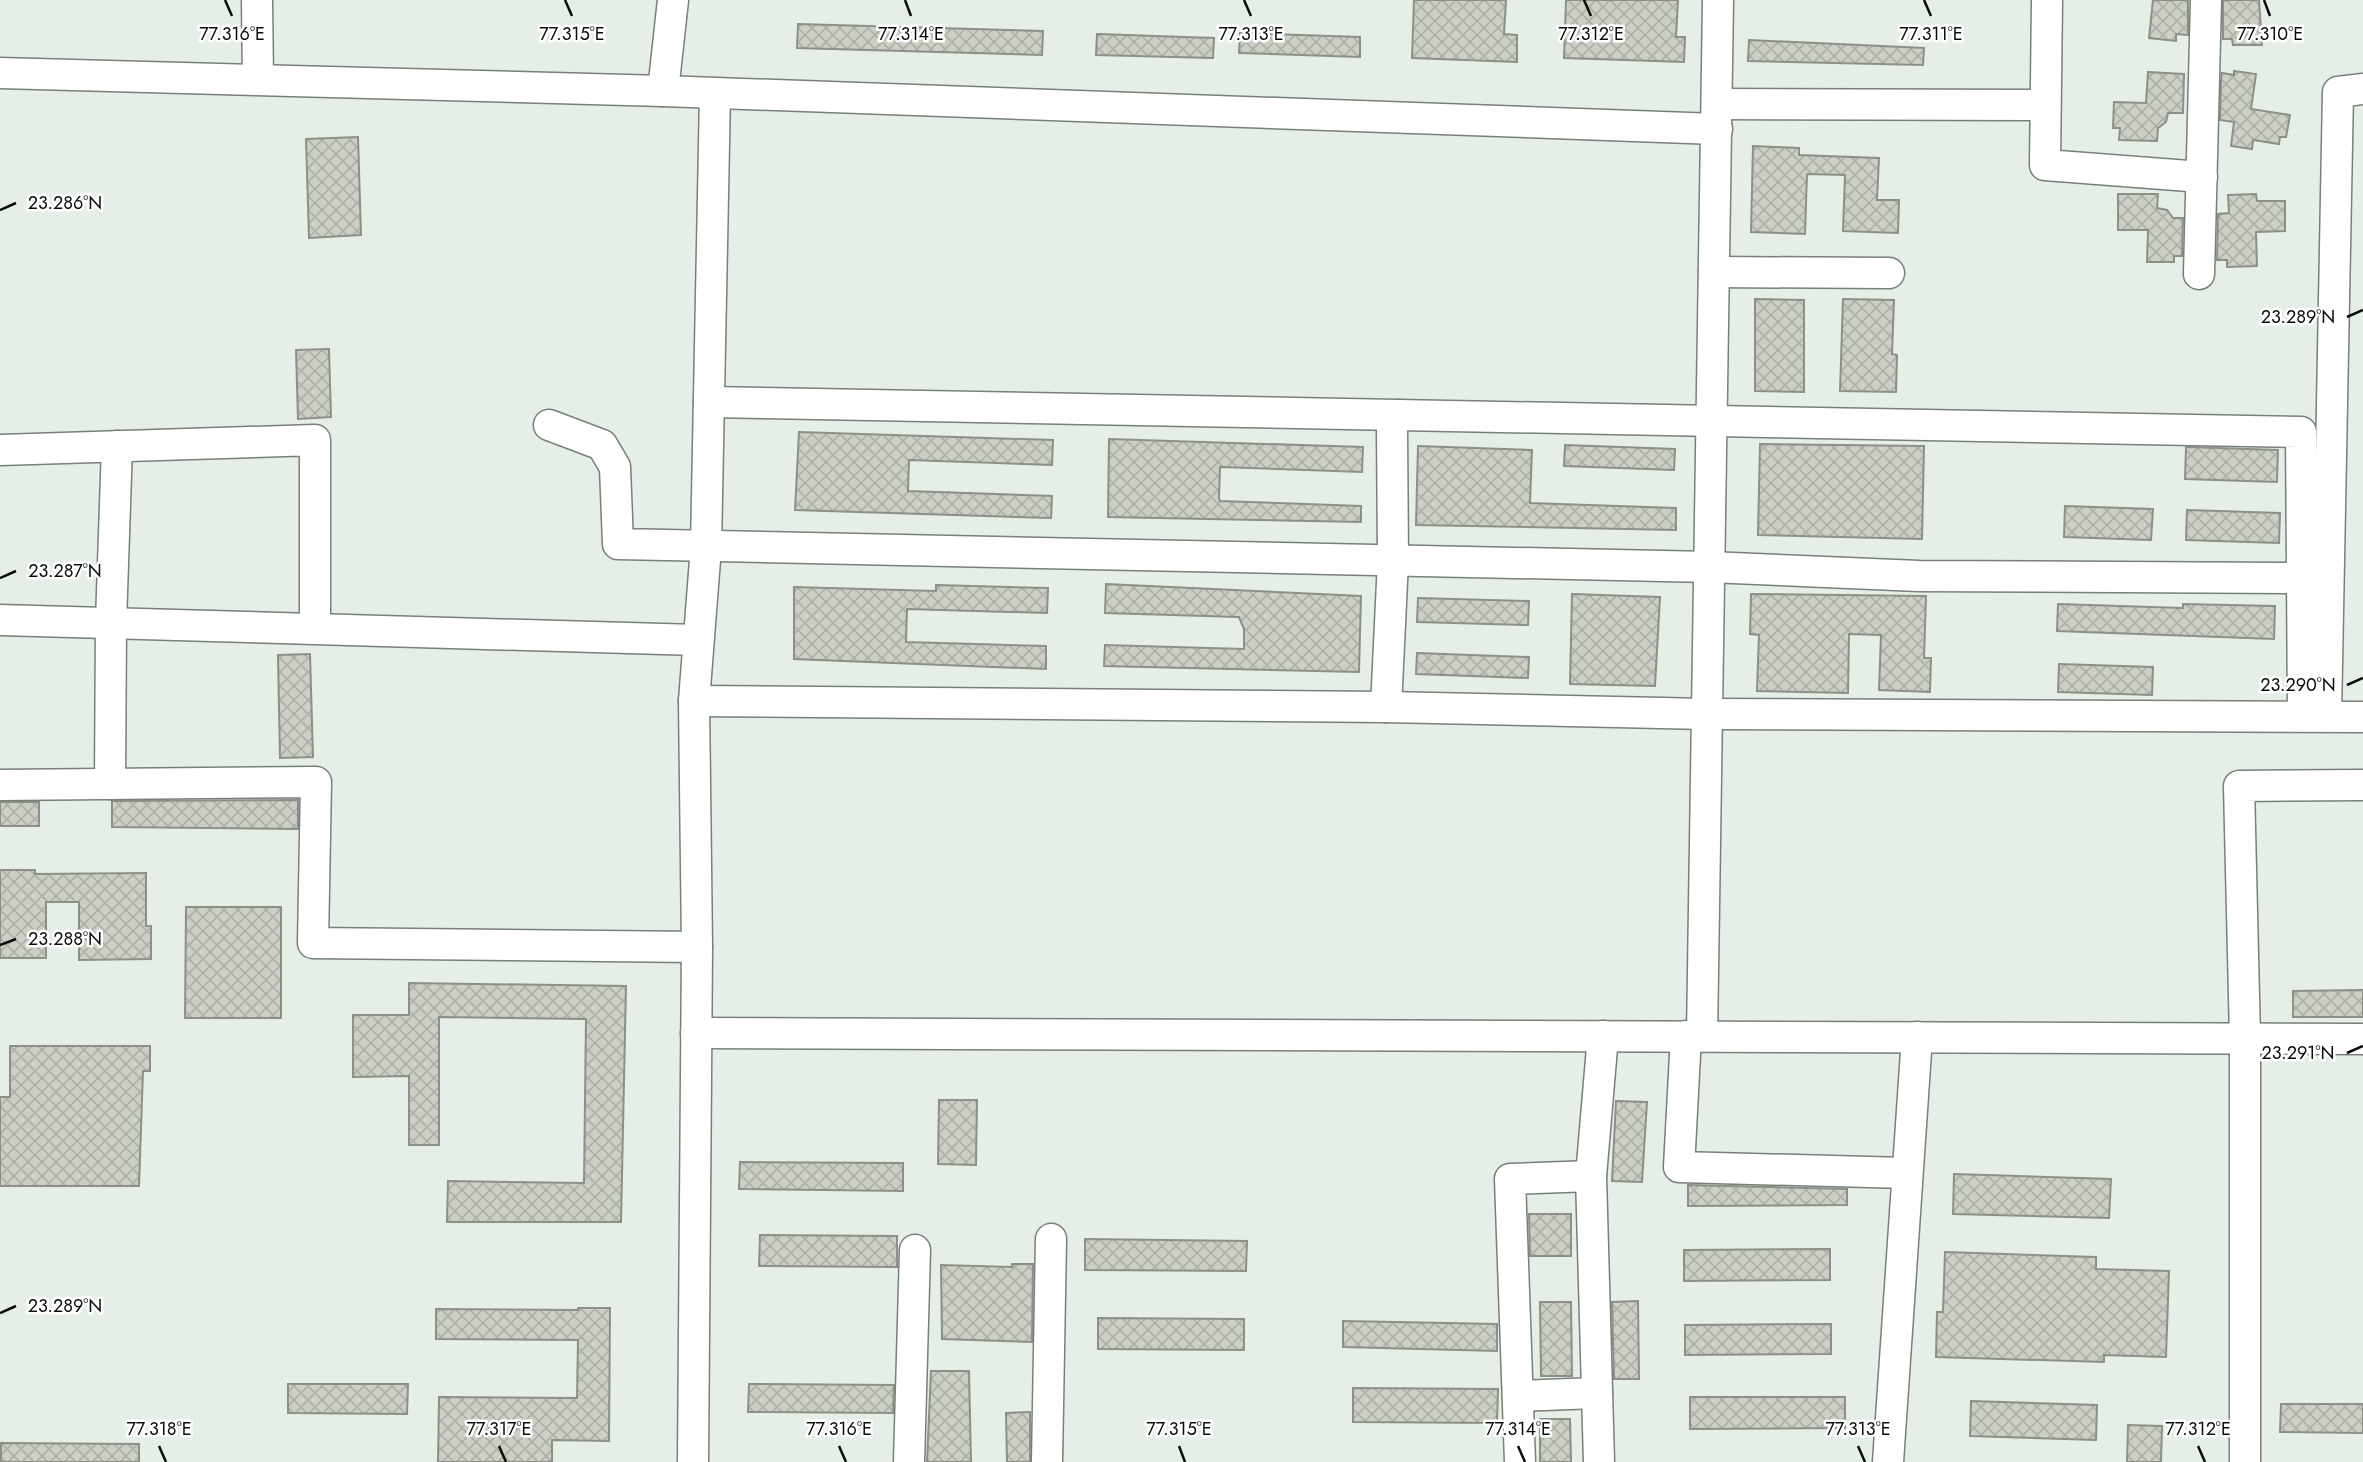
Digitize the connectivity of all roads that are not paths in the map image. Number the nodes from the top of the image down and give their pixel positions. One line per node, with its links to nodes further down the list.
1 (257, 0): 7 (street)
2 (673, 0): 9 (street)
3 (1718, 0): 12 (street)
4 (2047, 0): 11 (street)
5 (2206, 0): 13 (street)
6 (0, 73): 7 (street)
7 (258, 79): 9 (street)
8 (2362, 89): 34 (street)
9 (663, 92): 10 (street)
10 (716, 94): 12 (street); 17 (street)
11 (2045, 105): 12 (street); 13 (street)
12 (1717, 116): 14 (street)
13 (2202, 177): 16 (street)
14 (1714, 272): 15 (street); 19 (street)
15 (1889, 273)
16 (2199, 274)
17 (709, 402): 18 (street); 23 (street)
18 (1398, 415): 19 (street); 24 (street)
19 (1712, 419): 25 (street); 26 (street)
20 (549, 425): 23 (street)
21 (117, 446): 22 (street); 28 (street); 29 (street)
22 (0, 450)
23 (706, 547): 24 (street); 30 (street)
24 (1393, 561): 25 (street); 32 (street)
25 (1709, 567): 26 (street); 33 (street)
26 (2300, 578): 34 (street)
27 (0, 620): 28 (street)
28 (111, 622): 29 (street); 36 (street)
29 (316, 627): 30 (street)
30 (696, 640): 31 (street)
31 (694, 701): 32 (street); 39 (street)
32 (1386, 707): 33 (street)
33 (1707, 714): 34 (street); 42 (street)
34 (2315, 716): 35 (street)
35 (2363, 717)
36 (110, 784): 37 (street); 39 (street)
37 (0, 785)
38 (2363, 785): 44 (street)
39 (697, 947): 40 (street)
40 (696, 1033): 41 (street); 52 (street)
41 (1603, 1036): 42 (street); 47 (street)
42 (1694, 1036): 43 (street); 46 (street)
43 (1917, 1037): 44 (street); 46 (street)
44 (2245, 1038): 45 (street); 58 (street)
45 (2363, 1039)
46 (1906, 1173): 57 (street)
47 (1591, 1176): 50 (street); 51 (street)
48 (1051, 1239): 54 (street)
49 (915, 1250): 53 (street)
50 (1597, 1393): 51 (street); 56 (street)
51 (1518, 1396): 55 (street)
52 (693, 1462)
53 (909, 1462)
54 (1047, 1462)
55 (1520, 1462)
56 (1599, 1462)
57 (1888, 1462)
58 (2245, 1462)

